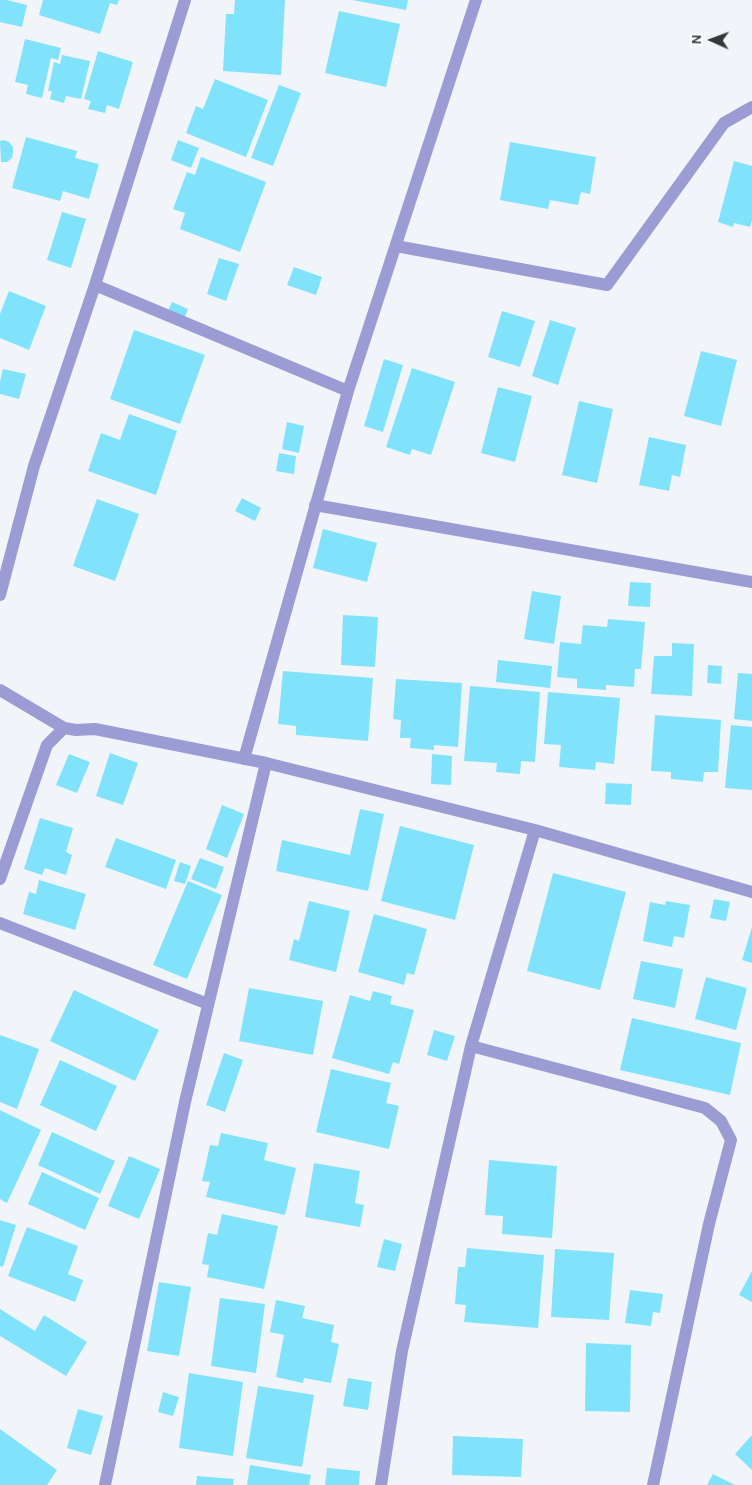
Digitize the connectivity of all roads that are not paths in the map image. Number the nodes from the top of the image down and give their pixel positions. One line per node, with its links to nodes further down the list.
1 (185, 0): 5 (street)
2 (476, 0): 4 (street)
3 (752, 107): 4 (street)
4 (396, 246): 6 (street)
5 (95, 285): 6 (street); 9 (street)
6 (348, 391): 7 (street)
7 (316, 505): 8 (street); 12 (street)
8 (752, 582)
9 (0, 595)
10 (0, 690): 11 (street)
11 (64, 728): 12 (street); 15 (street)
12 (244, 758): 13 (street)
13 (266, 763): 14 (street); 18 (street)
14 (535, 830): 16 (street); 19 (street)
15 (0, 879)
16 (752, 892)
17 (0, 923): 18 (street)
18 (208, 1004): 20 (street)
19 (471, 1046): 21 (street); 22 (street)
20 (105, 1485)
21 (381, 1485)
22 (653, 1485)

